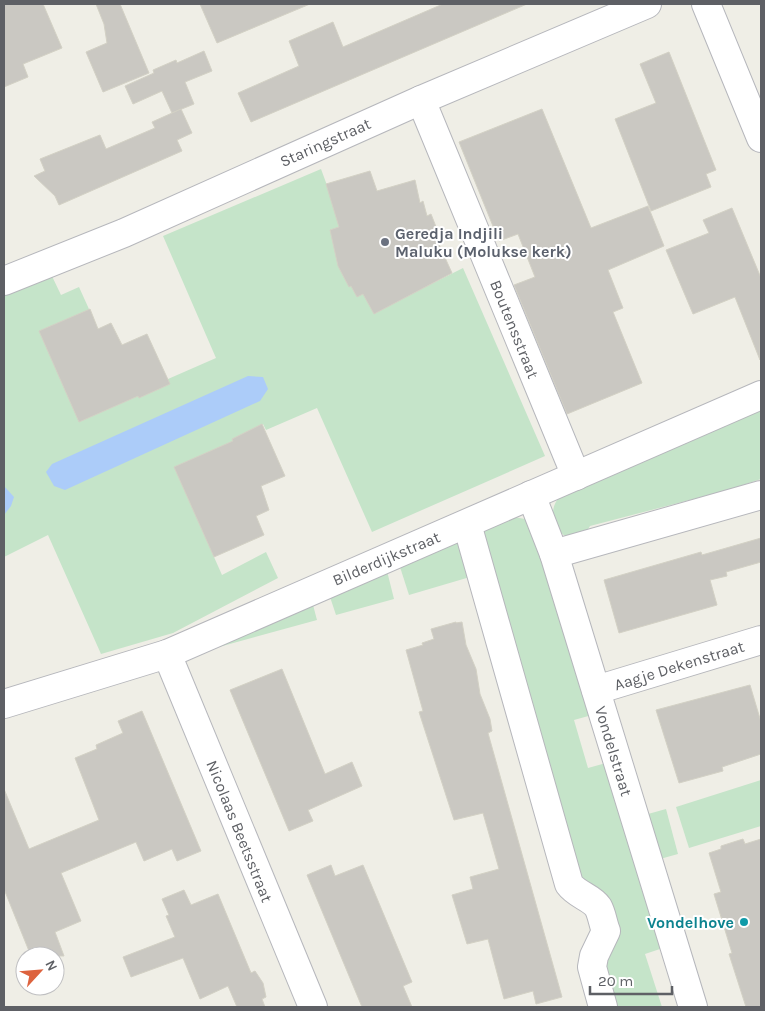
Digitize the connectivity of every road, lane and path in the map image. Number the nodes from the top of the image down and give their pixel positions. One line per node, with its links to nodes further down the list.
1 (647, 4): 3 (street, Staringstraat)
2 (706, 4): 4 (street)
3 (421, 100): 5 (street, Staringstraat); 7 (street, Boutensstraat)
4 (761, 138)
5 (4, 281)
6 (761, 395): 7 (street, Bilderdijkstraat)
7 (576, 476): 8 (street, Bilderdijkstraat)
8 (531, 495): 10 (street, Bilderdijkstraat); 11 (street, Vondelstraat)
9 (761, 495): 11 (street)
10 (467, 524): 13 (street, Bilderdijkstraat); 17 (street)
11 (554, 554): 14 (street, Vondelstraat)
12 (761, 640): 14 (street, Aagje Dekenstraat)
13 (167, 654): 15 (street, Bilderdijkstraat); 16 (street, Nicolaas Beetsstraat)
14 (596, 690): 18 (street, Vondelstraat)
15 (4, 704)
16 (312, 1007)
17 (603, 1007)
18 (693, 1007)

